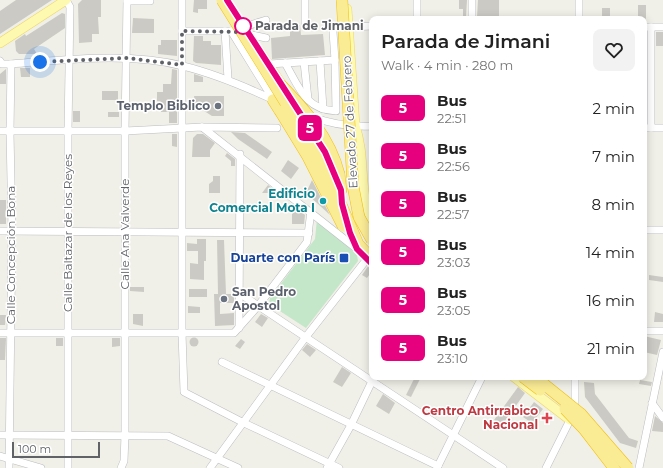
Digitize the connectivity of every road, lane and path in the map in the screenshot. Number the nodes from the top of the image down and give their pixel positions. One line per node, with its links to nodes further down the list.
1 (66, 0): 27 (main road); 29 (street, Calle Baltazar de los Reyes)
2 (128, 0): 12 (street); 28 (street, Calle Ana Valverde)
3 (182, 0): 22 (street)
4 (222, 0): 37 (highway, Elevado 27 de Febrero, bridge)
5 (227, 0): 24 (main road)
6 (304, 0): 17 (street)
7 (342, 0): 68 (highway, Elevado 27 de Febrero, bridge)
8 (346, 0): 19 (main road)
9 (417, 0): 13 (street)
10 (472, 0): 14 (street)
11 (579, 0): 15 (street)
12 (150, 1)
13 (417, 16)
14 (472, 16)
15 (579, 16)
16 (266, 20): 24 (street)
17 (305, 23)
18 (369, 26): 19 (street)
19 (350, 27): 43 (main road)
20 (648, 27): 21 (street); 48 (street)
21 (663, 27)
22 (182, 31): 23 (street); 36 (street)
23 (228, 31): 24 (street); 38 (street); 39 (street)
24 (245, 31): 26 (street); 37 (main road)
25 (334, 32): 30 (street)
26 (266, 38)
27 (0, 43)
28 (127, 58): 29 (street); 36 (street); 52 (street, Calle Ana Valverde)
29 (69, 60): 35 (street); 51 (street, Calle Baltazar de los Reyes)
30 (336, 60): 31 (street); 41 (street)
31 (320, 61): 32 (street); 41 (street)
32 (304, 62): 33 (street); 40 (street)
33 (285, 63): 37 (street); 40 (street)
34 (1, 64): 35 (street)
35 (11, 64): 53 (street, Calle Concepción Bona)
36 (182, 65): 38 (street); 46 (street)
37 (267, 67): 42 (main road); 55 (highway, bridge); 69 (highway, Elevado 27 de Febrero, bridge)
38 (228, 79): 39 (street)
39 (273, 100): 42 (street); 69 (highway, bridge)
40 (308, 101): 41 (street)
41 (324, 109)
42 (299, 111): 43 (street); 55 (main road)
43 (355, 126): 44 (street); 57 (main road); 58 (highway, bridge)
44 (369, 126)
45 (202, 127): 46 (street); 47 (street); 54 (street)
46 (183, 128): 52 (street); 65 (street)
47 (277, 128)
48 (647, 128): 49 (street)
49 (663, 128)
50 (0, 131): 53 (street)
51 (68, 131): 52 (street); 53 (street); 63 (street, Calle Baltazar de los Reyes)
52 (125, 131): 64 (street, Calle Ana Valverde)
53 (10, 132): 62 (street, Calle Concepción Bona)
54 (240, 154): 56 (street); 66 (street)
55 (341, 190): 69 (main road)
56 (311, 211): 67 (street); 69 (street)
57 (369, 212)
58 (369, 230)
59 (647, 230): 60 (street)
60 (663, 230)
61 (0, 231): 62 (street)
62 (12, 231): 63 (street); 78 (street, Calle Concepción Bona)
63 (69, 231): 64 (street); 80 (street, Calle Baltazar de los Reyes)
64 (126, 232): 65 (street); 81 (street, Calle Ana Valverde)
65 (183, 232): 66 (street); 79 (street)
66 (240, 232): 67 (street); 72 (street)
67 (309, 233): 73 (street)
68 (369, 235)
69 (357, 246): 70 (highway, Elevado 27 de Febrero, bridge)
70 (369, 260)
71 (369, 262): 82 (street)
72 (239, 293): 73 (street); 74 (street)
73 (258, 306): 74 (street); 82 (street)
74 (239, 328): 79 (street)
75 (647, 331): 76 (street)
76 (663, 331)
77 (0, 333): 78 (street)
78 (11, 333): 80 (street); 101 (street, Calle Concepción Bona)
79 (182, 333): 81 (street); 99 (street)
80 (68, 334): 81 (street); 103 (street, Calle Baltazar de los Reyes)
81 (125, 334): 104 (street, Calle Ana Valverde)
82 (305, 338): 85 (street); 93 (street)
83 (663, 352): 94 (street)
84 (222, 362): 93 (street)
85 (369, 378)
86 (373, 380): 100 (street); 105 (street)
87 (480, 380): 105 (street)
88 (518, 380): 98 (main road)
89 (527, 380): 121 (highway, bridge)
90 (539, 380): 122 (highway, bridge)
91 (544, 380): 95 (main road)
92 (575, 380): 95 (street)
93 (269, 386): 99 (street); 100 (street)
94 (652, 403): 96 (street); 124 (street)
95 (575, 404): 98 (street); 123 (main road)
96 (660, 409): 97 (street)
97 (663, 418)
98 (570, 420): 119 (street); 120 (main road)
99 (242, 422): 107 (street); 109 (street)
100 (351, 425): 109 (street); 110 (street)
101 (10, 434): 102 (street); 103 (street); 108 (street, Calle Concepción Bona)
102 (0, 435)
103 (69, 435): 104 (street); 113 (street, Calle Baltazar de los Reyes)
104 (125, 435): 107 (street); 114 (street, Calle Ana Valverde)
105 (453, 435): 110 (street); 118 (street)
106 (0, 456): 108 (street)
107 (217, 458): 115 (street); 116 (street)
108 (10, 459): 111 (street, Calle Concepción Bona); 112 (street)
109 (328, 466): 117 (street)
110 (437, 467)
111 (9, 468)
112 (41, 468)
113 (68, 468)
114 (121, 468)
115 (210, 468)
116 (238, 468)
117 (339, 468)
118 (503, 468)
119 (546, 468)
120 (610, 468)
121 (614, 468)
122 (628, 468)
123 (633, 468)
124 (639, 468)

